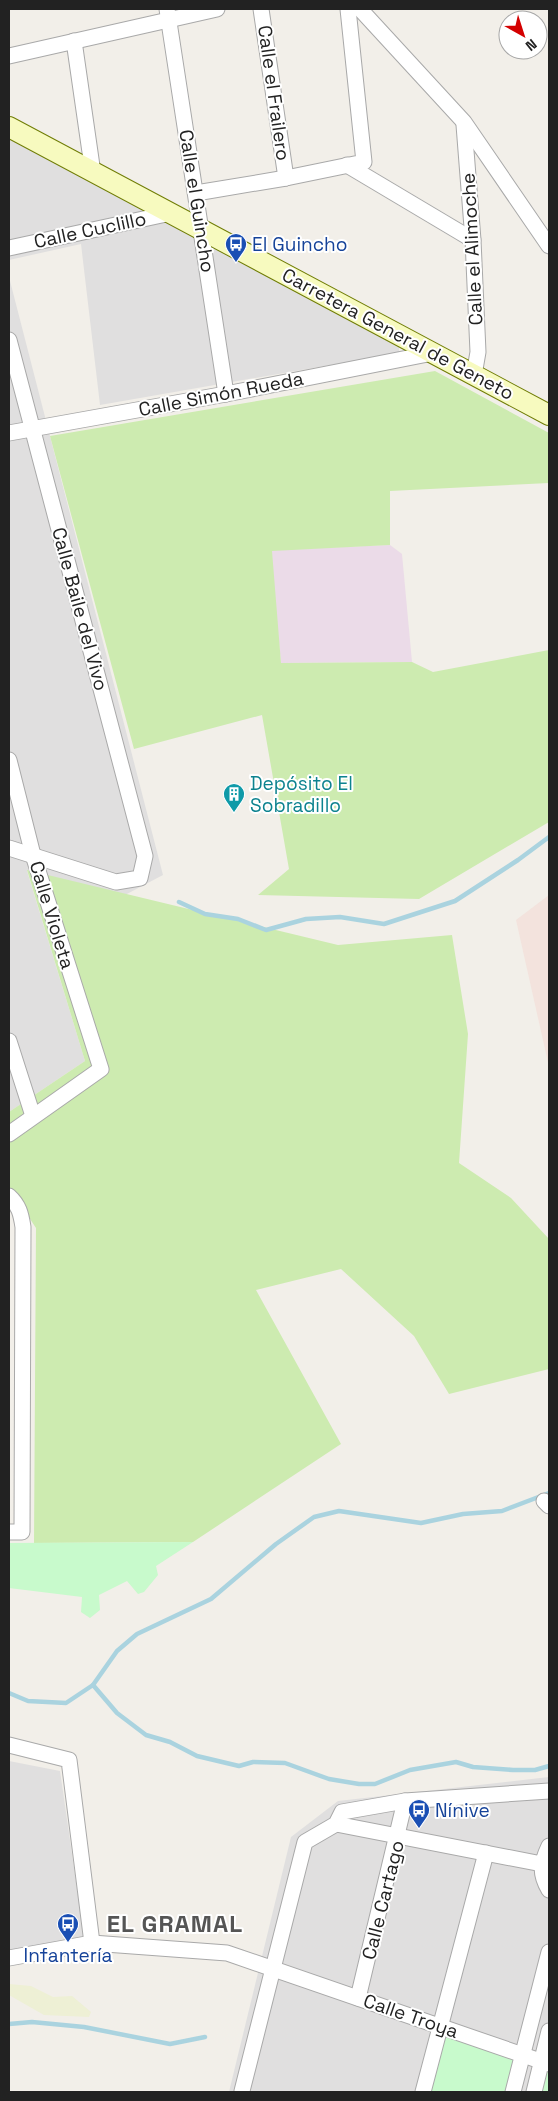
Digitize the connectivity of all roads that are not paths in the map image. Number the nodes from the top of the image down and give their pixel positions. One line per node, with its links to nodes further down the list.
1 (217, 9): 5 (street)
2 (261, 9): 12 (street, Calle el Frailero)
3 (348, 9): 10 (street)
4 (360, 9): 8 (street)
5 (168, 15): 6 (street); 13 (street, Calle el Guincho)
6 (74, 41): 7 (street); 11 (street)
7 (9, 56)
8 (464, 122): 16 (street, Calle el Alimoche); 17 (street)
9 (9, 127): 11 (main road, Carretera General de Geneto)
10 (347, 166): 12 (street); 16 (street)
11 (93, 173): 14 (main road, Carretera General de Geneto)
12 (286, 178): 13 (street)
13 (196, 193): 15 (street, Calle el Guincho)
14 (171, 213): 15 (main road, Carretera General de Geneto); 18 (street, Calle Cuclillo)
15 (201, 228): 20 (main road, Carretera General de Geneto); 22 (street, Calle el Guincho)
16 (473, 240): 21 (street, Calle el Alimoche)
17 (549, 246)
18 (9, 248)
19 (9, 340): 24 (street, Calle Baile del Vivo)
20 (433, 353): 21 (main road, Carretera General de Geneto); 22 (street, Calle Simón Rueda)
21 (474, 375): 23 (main road, Carretera General de Geneto)
22 (226, 394): 24 (street, Calle Simón Rueda)
23 (549, 415)
24 (32, 430): 25 (street, Calle Simón Rueda); 28 (street, Calle Baile del Vivo)
25 (9, 433)
26 (9, 760): 28 (street, Calle Violeta)
27 (9, 848): 28 (street)
28 (33, 855): 30 (street, Calle Violeta)
29 (9, 1041): 30 (street)
30 (33, 1116): 31 (street)
31 (9, 1134)
32 (9, 1196): 33 (street)
33 (15, 1532)
34 (9, 1745): 43 (street)
35 (549, 1791): 36 (street)
36 (405, 1801): 37 (street); 38 (street, Calle Cartago)
37 (336, 1824): 38 (street); 46 (street)
38 (398, 1836): 40 (street); 47 (street, Calle Cartago)
39 (549, 1846): 41 (street)
40 (486, 1854): 41 (street); 48 (street)
41 (542, 1864): 42 (street)
42 (549, 1890)
43 (92, 1943): 45 (street, Calle Troya); 46 (street, Calle Troya)
44 (549, 1952): 50 (street)
45 (9, 1958)
46 (272, 1968): 47 (street, Calle Troya); 52 (street)
47 (358, 1998): 48 (street, Calle Troya)
48 (440, 2026): 50 (street, Calle Troya); 53 (street)
49 (549, 2031): 51 (street)
50 (522, 2055): 51 (street, Calle Troya); 54 (street)
51 (546, 2063): 55 (street)
52 (242, 2091)
53 (423, 2092)
54 (513, 2092)
55 (534, 2092)

